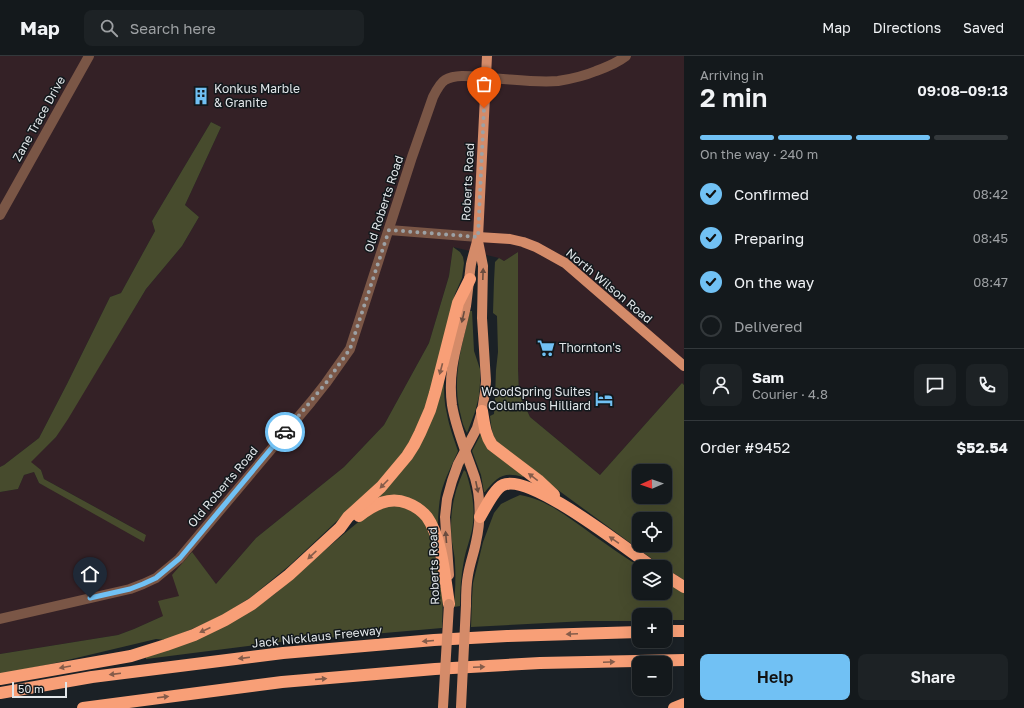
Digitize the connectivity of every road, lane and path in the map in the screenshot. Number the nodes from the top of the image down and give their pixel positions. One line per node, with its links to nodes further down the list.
1 (89, 56): 5 (street, Zane Trace Drive)
2 (487, 56): 4 (main road, Roberts Road)
3 (626, 56): 4 (street, Old Roberts Road)
4 (486, 78): 6 (street, Old Roberts Road); 7 (main road, Roberts Road)
5 (0, 215)
6 (389, 230): 7 (street, North Wilson Road); 19 (street, Old Roberts Road)
7 (478, 237): 8 (main road, Roberts Road); 9 (main road, North Wilson Road); 10 (main road, Roberts Road, one-way to 7)
8 (470, 279): 11 (main road, Roberts Road, one-way to 11); 14 (highway, one-way to 14)
9 (683, 363)
10 (482, 411): 11 (main road, Roberts Road); 12 (highway, one-way to 10)
11 (466, 450): 13 (main road, Roberts Road, one-way to 13); 18 (main road, Roberts Road, one-way to 11)
12 (573, 511): 13 (highway); 15 (highway, one-way to 12)
13 (480, 517): 29 (main road, Roberts Road, bridge)
14 (340, 528): 18 (highway); 24 (highway, one-way to 24)
15 (643, 560)
16 (672, 579): 17 (highway)
17 (684, 586)
18 (449, 604): 27 (main road, Roberts Road, bridge)
19 (0, 619)
20 (684, 631): 22 (highway)
21 (632, 632): 25 (highway, Jack Nicklaus Freeway, one-way to 25)
22 (672, 632)
23 (684, 660): 28 (highway, one-way to 23)
24 (0, 679)
25 (0, 693)
26 (684, 704): 30 (highway)
27 (443, 707)
28 (83, 708)
29 (461, 708)
30 (674, 708)

